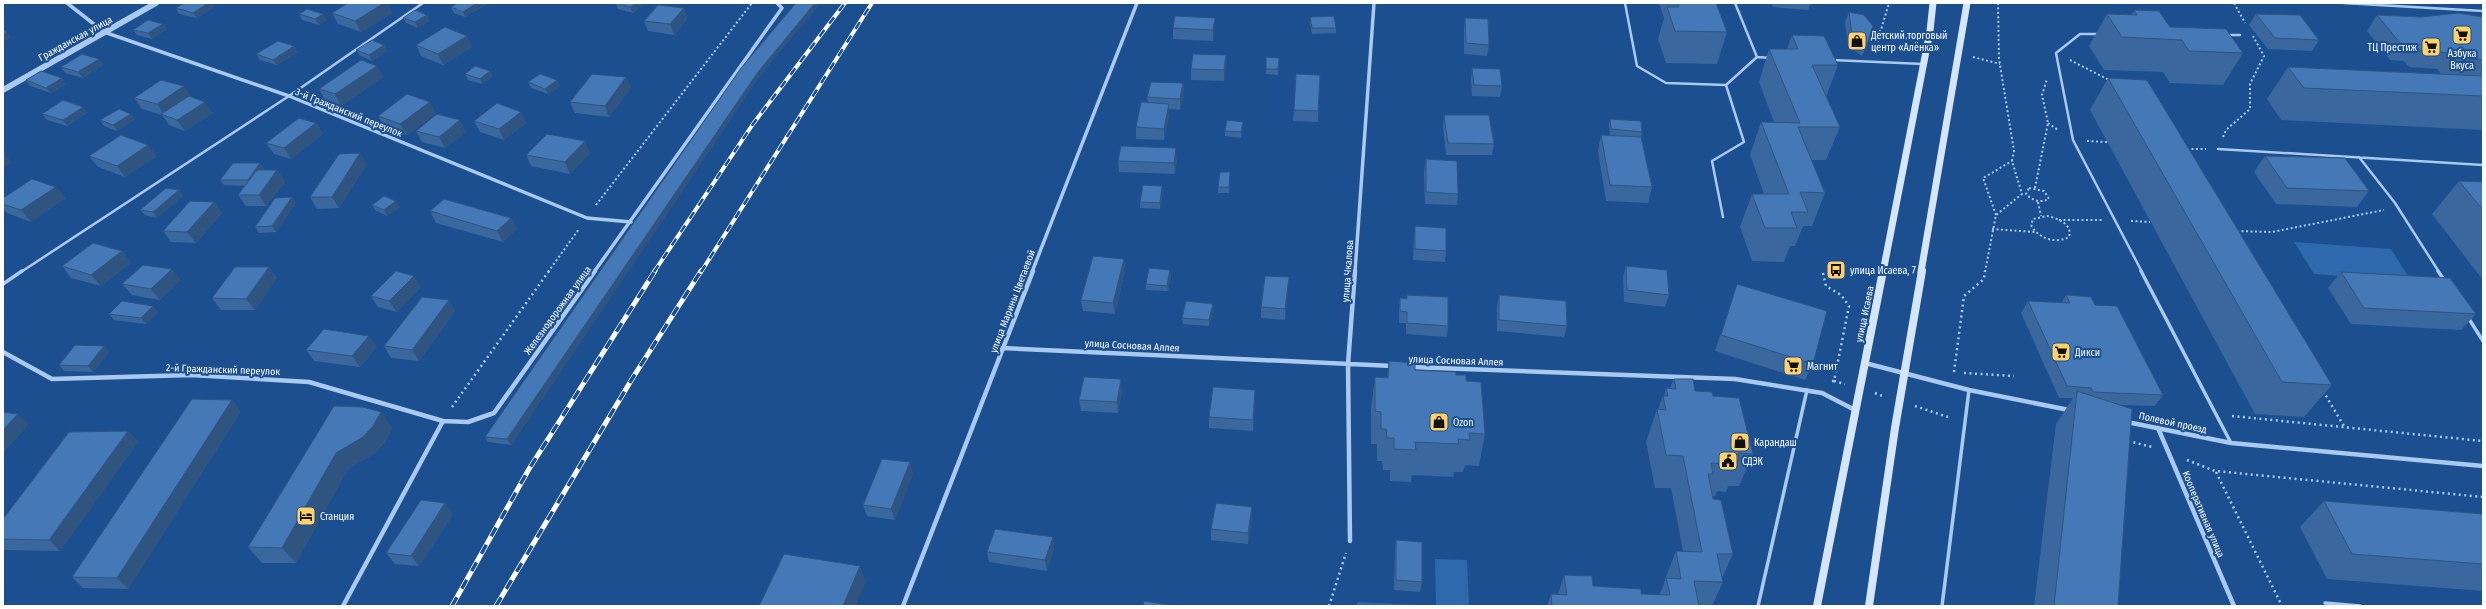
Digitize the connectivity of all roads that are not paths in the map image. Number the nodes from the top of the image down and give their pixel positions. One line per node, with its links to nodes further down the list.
1 (67, 3): 13 (street, 3-й Гражданский переулок)
2 (156, 3): 13 (street, Гражданская улица)
3 (423, 3): 23 (lane)
4 (777, 3): 28 (street, Железнодорожная улица)
5 (1137, 3): 33 (street, улица Марины Цветаевой)
6 (1374, 3): 36 (street, улица Чкалова)
7 (1625, 3): 21 (lane)
8 (1735, 3): 17 (lane)
9 (1933, 3): 20 (main road, улица Исаева)
10 (1967, 3): 37 (main road)
11 (2343, 3): 12 (lane)
12 (2483, 11)
13 (104, 32): 22 (street, Гражданская улица); 23 (street, 3-й Гражданский переулок)
14 (2103, 33): 45 (lane)
15 (2225, 35): 16 (lane)
16 (2240, 35)
17 (1757, 57): 18 (lane); 21 (lane)
18 (1773, 58)
19 (1826, 60): 20 (lane)
20 (1923, 64): 35 (main road, улица Исаева)
21 (1726, 85): 27 (lane)
22 (3, 90)
23 (288, 96): 28 (street, 3-й Гражданский переулок); 30 (lane)
24 (2218, 149): 25 (lane)
25 (2359, 157): 26 (lane); 29 (lane)
26 (2483, 165)
27 (1723, 217)
28 (631, 222): 42 (street, Железнодорожная улица)
29 (2445, 282)
30 (3, 284)
31 (2466, 315): 32 (lane)
32 (2483, 341)
33 (1002, 348): 36 (street, улица Сосновая Аллея); 50 (street, улица Марины Цветаевой)
34 (3, 352): 42 (street, 2-й Гражданский переулок)
35 (1865, 363): 37 (street); 40 (main road, улица Исаева)
36 (1348, 364): 38 (street, улица Сосновая Аллея); 47 (street, улица Чкалова)
37 (1905, 373): 39 (street); 53 (main road)
38 (1807, 390): 40 (street, улица Сосновая Аллея); 51 (lane)
39 (1969, 390): 41 (street); 54 (lane)
40 (1856, 410): 52 (main road, улица Исаева)
41 (2077, 412)
42 (443, 420): 49 (street)
43 (2121, 421): 44 (street, Полевой проезд)
44 (2158, 428): 45 (street, Полевой проезд); 55 (street, Кооперативная улица)
45 (2231, 443): 46 (street, Полевой проезд)
46 (2483, 466)
47 (1350, 541)
48 (2325, 603): 56 (lane)
49 (343, 606)
50 (903, 606)
51 (1758, 606)
52 (1817, 606)
53 (1869, 606)
54 (1942, 606)
55 (2234, 606)
56 (2360, 606)

